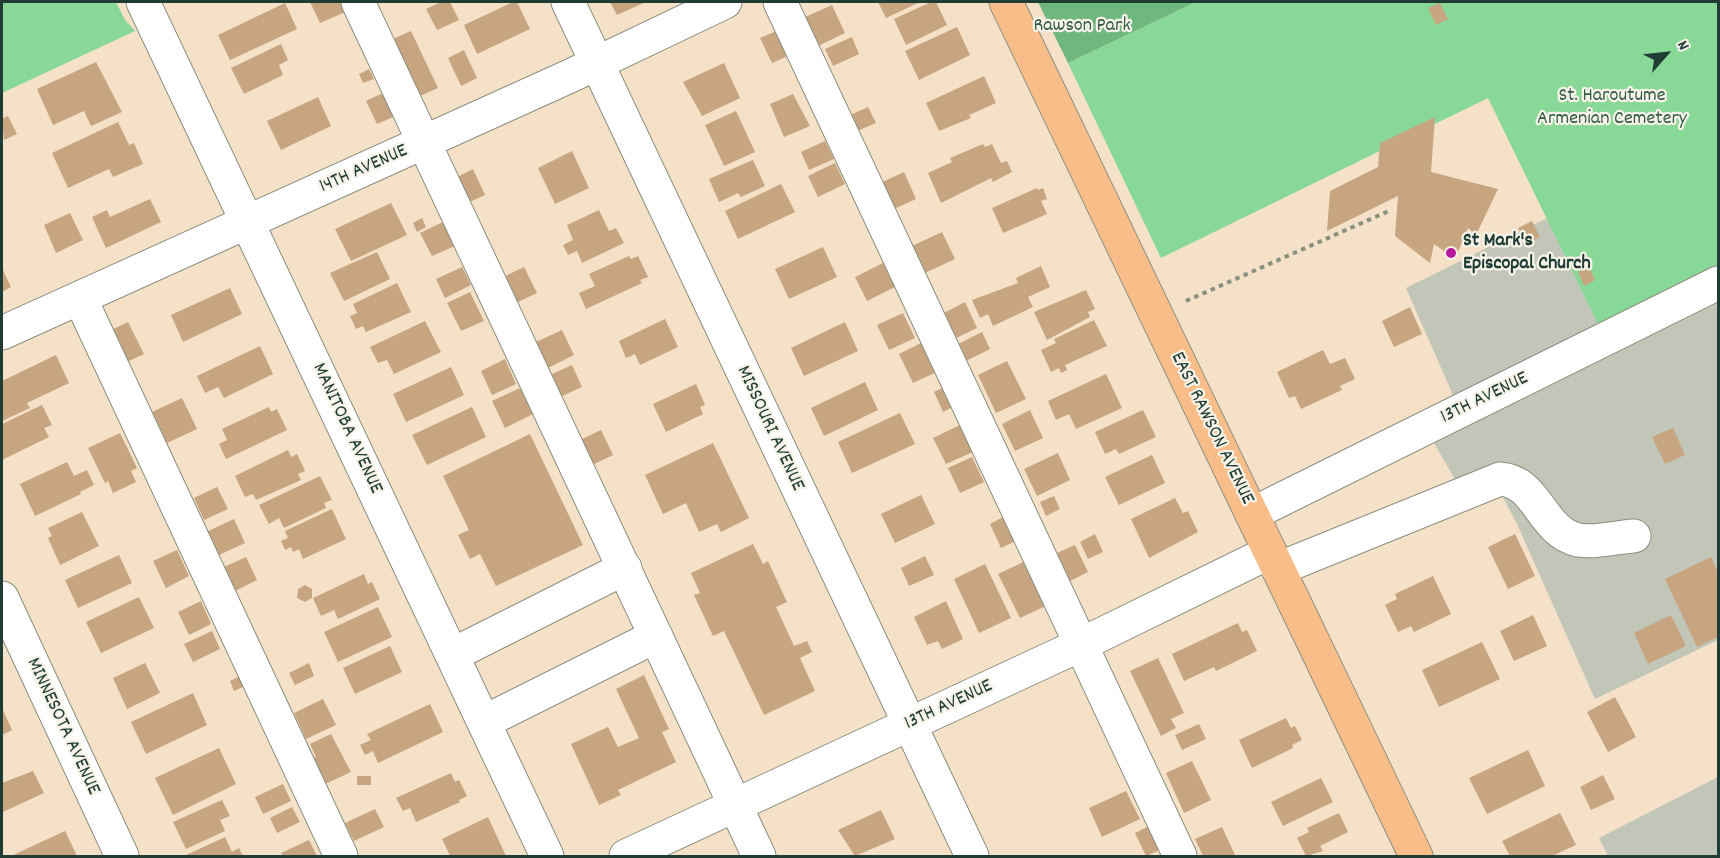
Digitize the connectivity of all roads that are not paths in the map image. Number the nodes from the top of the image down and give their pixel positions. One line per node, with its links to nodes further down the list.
1 (143, 2): 9 (street, MANITOBA AVENUE)
2 (358, 2): 8 (street)
3 (568, 2): 7 (street, MISSOURI AVENUE)
4 (725, 2): 7 (street, 14TH AVENUE)
5 (780, 2): 19 (street)
6 (1006, 2): 13 (main road, EAST RAWSON AVENUE)
7 (598, 63): 8 (street, 14TH AVENUE); 22 (street, MISSOURI AVENUE)
8 (425, 142): 9 (street, 14TH AVENUE); 16 (street)
9 (247, 221): 11 (street, 14TH AVENUE); 20 (street, MANITOBA AVENUE)
10 (1719, 283): 13 (street, 13TH AVENUE)
11 (80, 297): 12 (street, 14TH AVENUE); 25 (street)
12 (2, 333)
13 (1252, 514): 15 (main road, EAST RAWSON AVENUE)
14 (1634, 536): 15 (street, 13TH AVENUE)
15 (1274, 561): 19 (street, 13TH AVENUE); 31 (main road, EAST RAWSON AVENUE)
16 (625, 568): 18 (street); 20 (street)
17 (2, 598): 24 (street, MINNESOTA AVENUE)
18 (656, 636): 21 (street); 23 (street)
19 (1080, 645): 22 (street, 13TH AVENUE); 30 (street)
20 (452, 655): 21 (street, MANITOBA AVENUE)
21 (484, 722): 26 (street, MANITOBA AVENUE)
22 (909, 725): 23 (street, 13TH AVENUE); 29 (street, MISSOURI AVENUE)
23 (736, 806): 27 (street, 13TH AVENUE); 28 (street)
24 (122, 856)
25 (340, 856)
26 (547, 856)
27 (626, 856)
28 (759, 856)
29 (972, 856)
30 (1180, 856)
31 (1416, 856)

